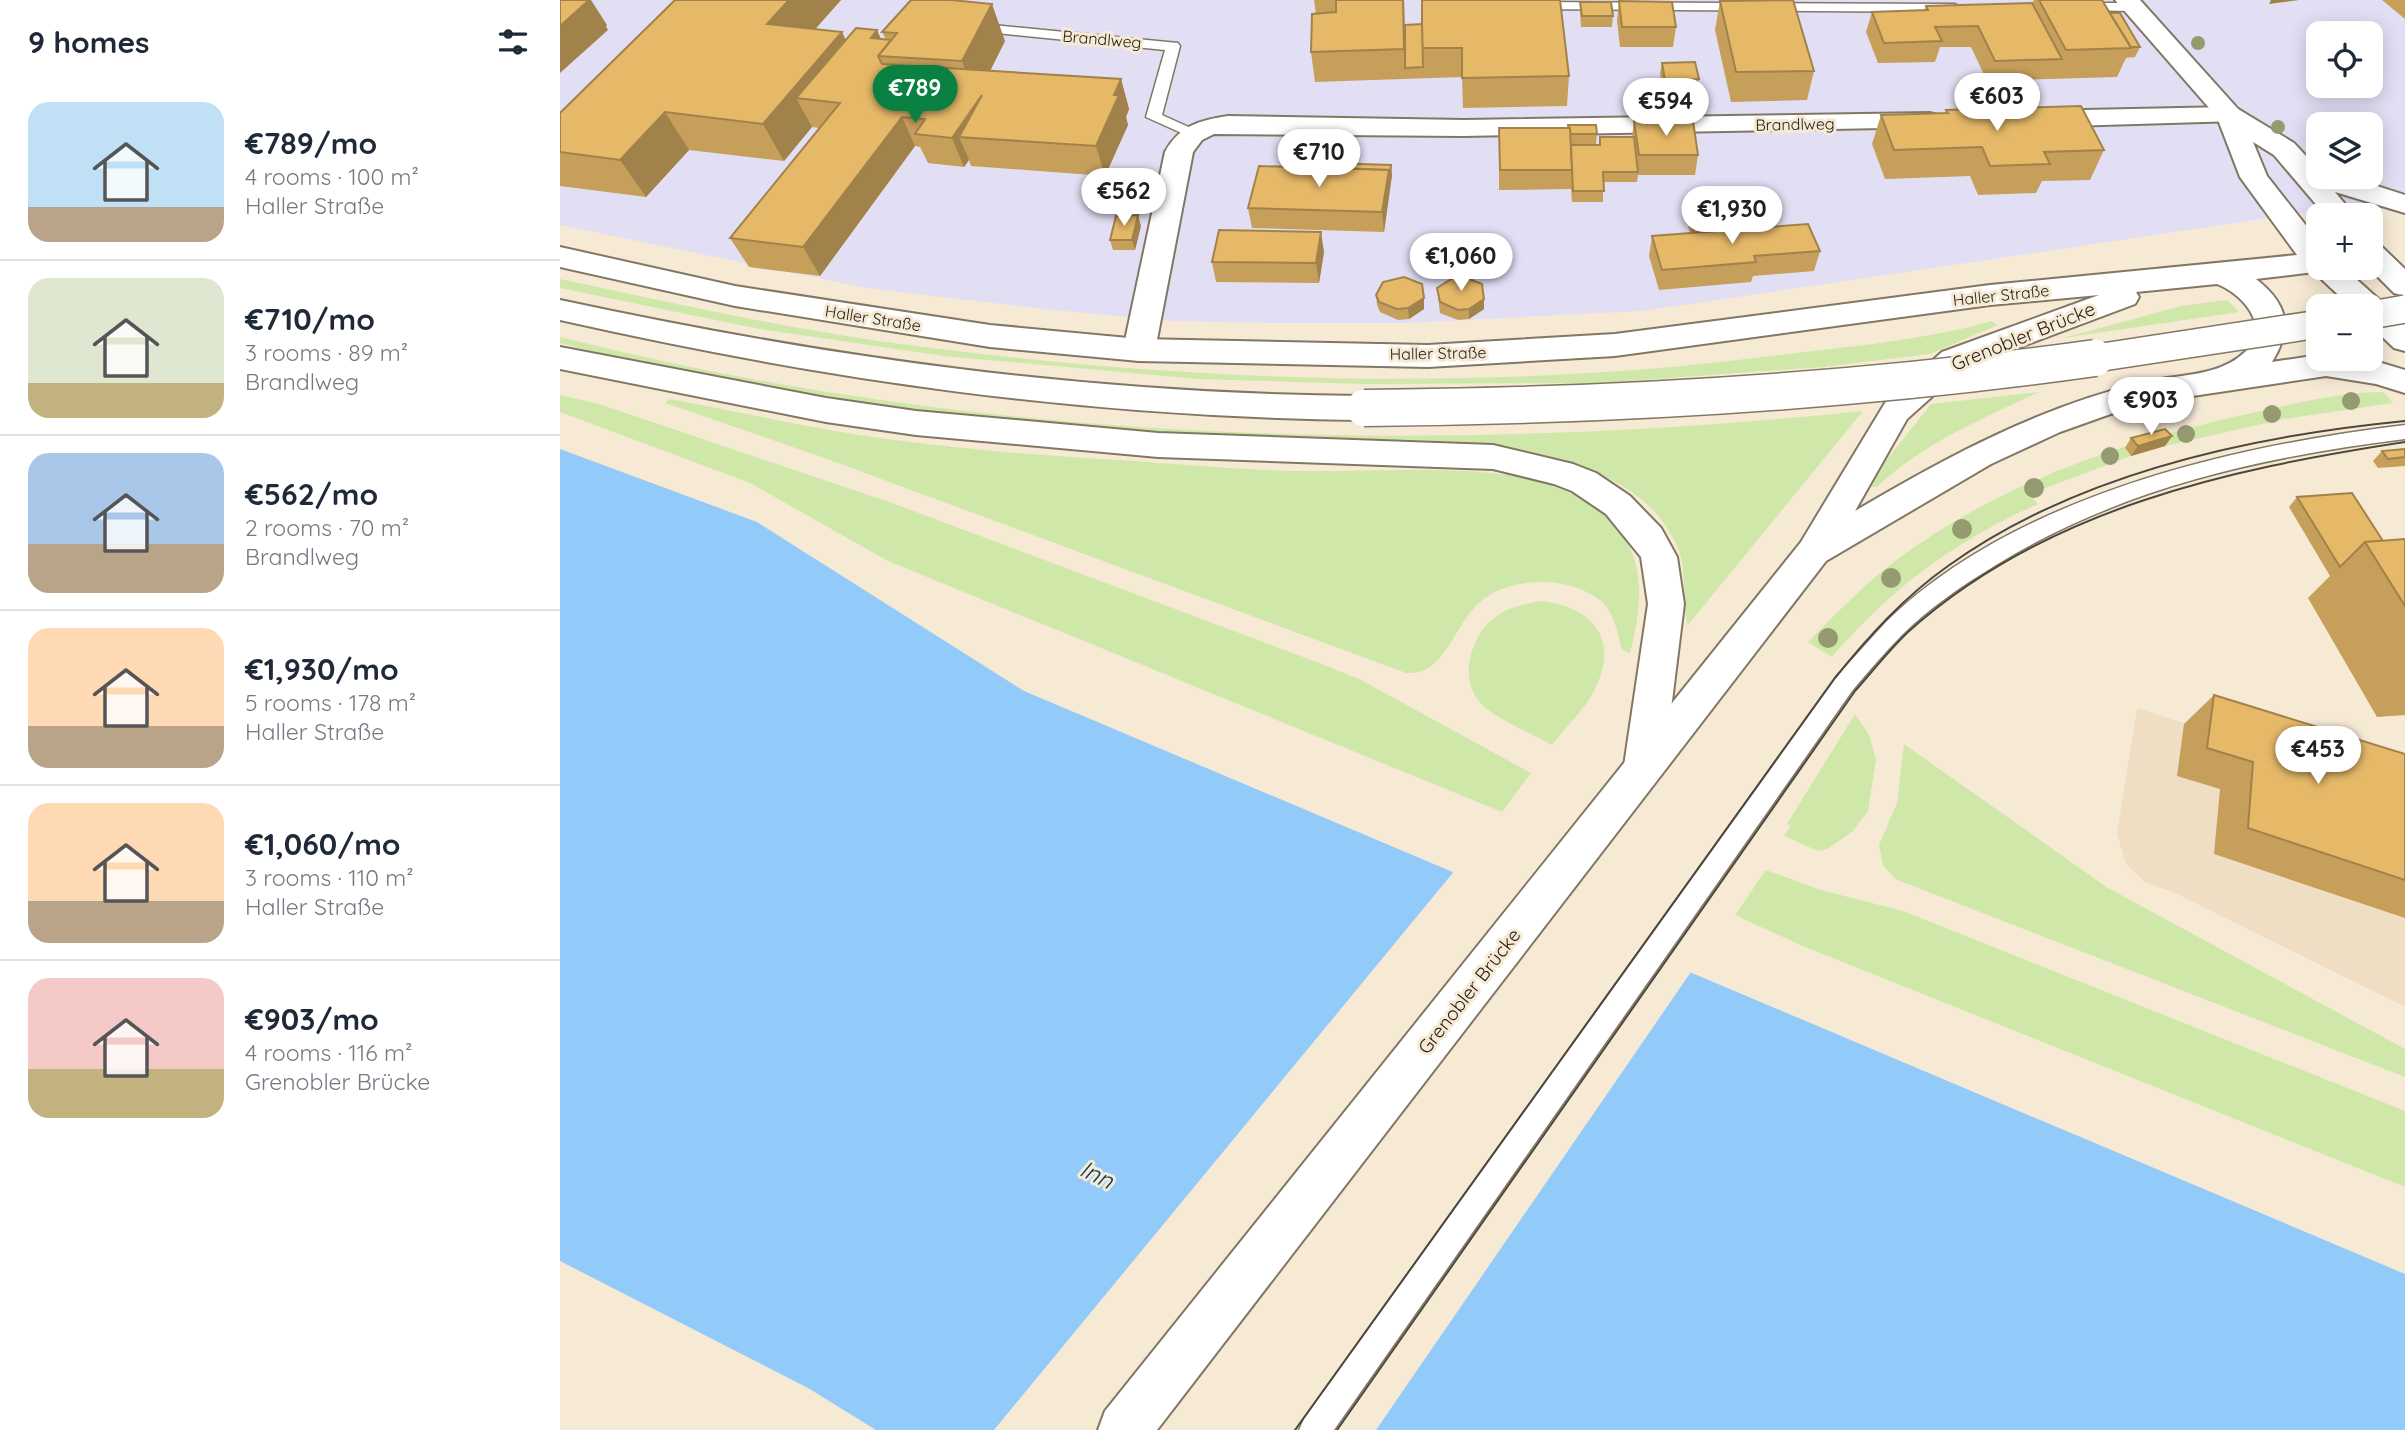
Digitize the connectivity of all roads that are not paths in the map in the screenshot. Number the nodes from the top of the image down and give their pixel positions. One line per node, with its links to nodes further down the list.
1 (2130, 3): 3 (lane); 6 (main road)
2 (1518, 6): 4 (lane)
3 (2063, 7)
4 (1968, 8)
5 (957, 25): 9 (lane, Brandlweg)
6 (2229, 115): 7 (main road); 10 (main road); 15 (main road)
7 (2013, 120)
8 (1959, 121): 9 (main road, Brandlweg)
9 (1194, 133): 31 (main road)
10 (2289, 154): 11 (main road); 13 (main road)
11 (2306, 165)
12 (2354, 189): 14 (main road)
13 (2330, 203)
14 (2405, 204)
15 (2306, 246)
16 (2405, 249): 17 (main road)
17 (2383, 252)
18 (560, 257): 31 (main road, Haller Straße)
19 (2306, 263): 21 (main road, Haller Straße)
20 (2383, 265): 23 (main road)
21 (2208, 275): 31 (main road, Haller Straße); 38 (main road); 40 (main road, Grenobler Brücke)
22 (2339, 280): 24 (main road)
23 (2405, 286)
24 (2355, 294)
25 (2405, 309): 27 (main road, bridge)
26 (560, 310): 29 (main road, bridge)
27 (2383, 313)
28 (2383, 320): 30 (main road)
29 (2306, 326)
30 (2405, 340)
31 (1139, 350)
32 (2405, 350): 33 (main road)
33 (2383, 355)
34 (560, 358): 41 (main road)
35 (2306, 369): 38 (main road)
36 (2360, 371): 37 (main road)
37 (2405, 382)
38 (2214, 383): 40 (main road, Grenobler Brücke)
39 (2405, 432): 43 (lane)
40 (1813, 552): 41 (main road, Grenobler Brücke)
41 (1644, 766): 42 (main road, Grenobler Brücke)
42 (1124, 1430)
43 (1315, 1430)

